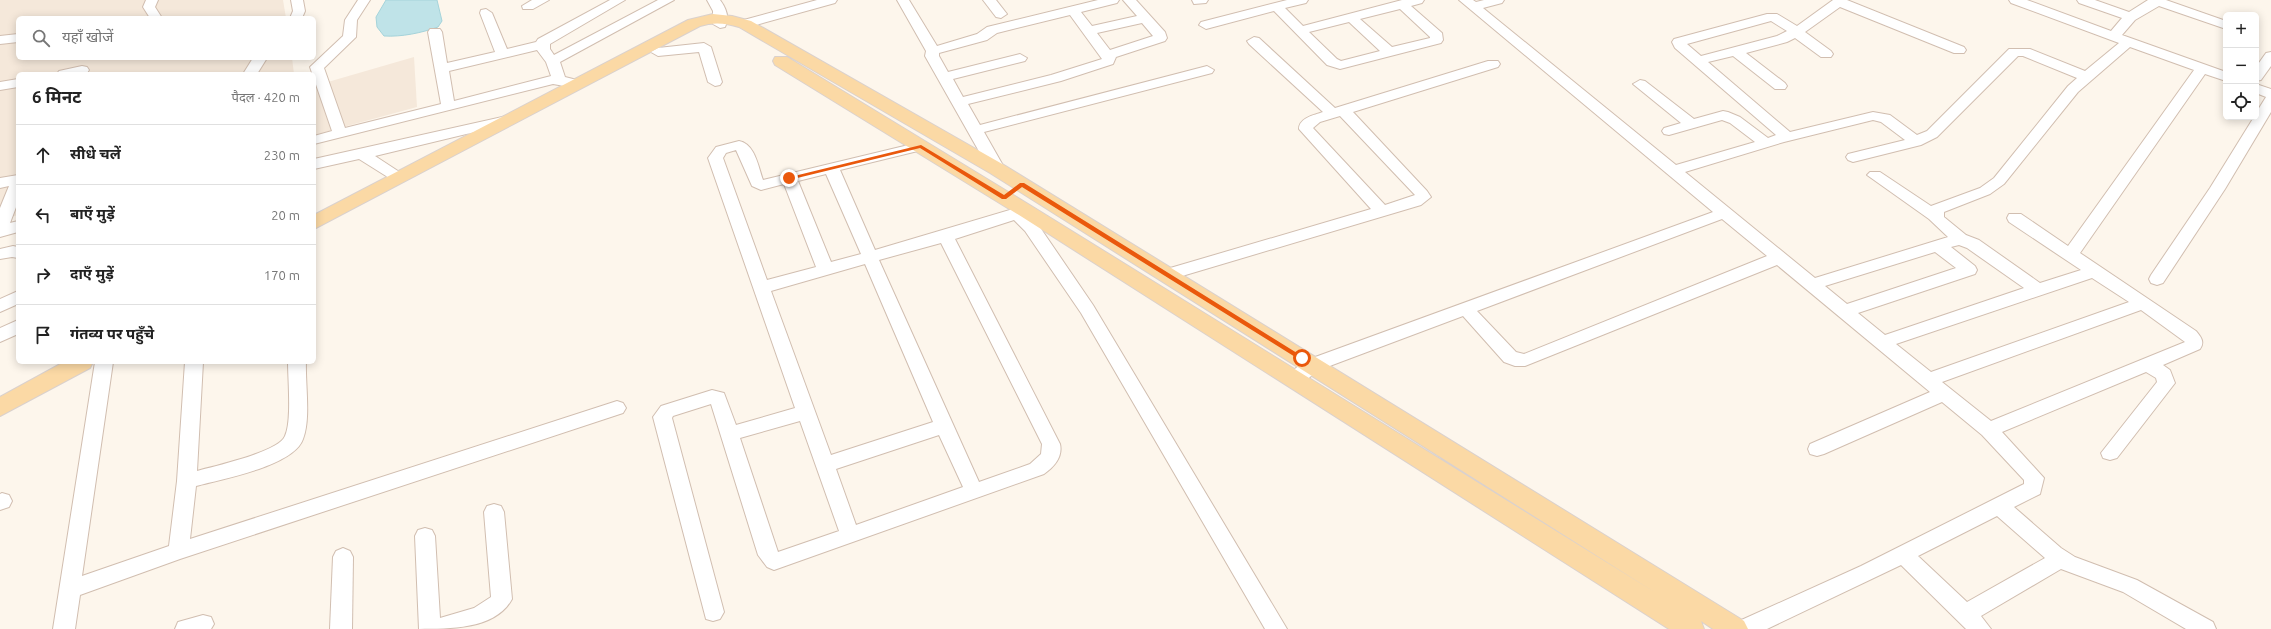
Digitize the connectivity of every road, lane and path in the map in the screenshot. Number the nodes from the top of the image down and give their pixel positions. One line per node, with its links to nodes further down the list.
1 (152, 0): 28 (street)
2 (297, 0): 29 (street)
3 (364, 0): 47 (street)
4 (543, 0): 22 (street)
5 (619, 0): 45 (street)
6 (668, 0): 60 (street)
7 (831, 0): 33 (street)
8 (903, 0): 48 (street)
9 (989, 0): 27 (street)
10 (1113, 0): 24 (street)
11 (1129, 0): 32 (street)
12 (1302, 0): 23 (street)
13 (1418, 0): 21 (street)
14 (1498, 0): 19 (street)
15 (2015, 0): 20 (street)
16 (2083, 0): 31 (street)
17 (1840, 1): 39 (street); 46 (street)
18 (2156, 1): 31 (street); 34 (street)
19 (1469, 3): 100 (street)
20 (2035, 3): 40 (street)
21 (1402, 4): 30 (street); 51 (street)
22 (528, 6)
23 (1277, 7): 35 (street); 36 (street)
24 (1073, 10): 37 (street); 48 (street)
25 (486, 13): 52 (street)
26 (718, 14): 33 (main road); 49 (main road); 72 (main road); 93 (main road)
27 (1001, 14)
28 (155, 16)
29 (297, 16)
30 (1351, 17): 36 (street); 51 (street)
31 (2130, 17): 40 (street)
32 (1145, 18): 37 (street); 55 (street)
33 (745, 24): 99 (main road)
34 (2223, 24)
35 (1206, 25)
36 (1301, 30): 51 (street)
37 (1089, 31): 55 (street)
38 (435, 32): 62 (street)
39 (1797, 32): 50 (street); 53 (street); 59 (street)
40 (2114, 36): 44 (street)
41 (16, 38): 42 (street)
42 (0, 40)
43 (1254, 41): 83 (street)
44 (2129, 41): 63 (street); 71 (street)
45 (542, 45): 52 (street); 60 (street)
46 (1959, 50)
47 (335, 51): 54 (street); 88 (street)
48 (933, 51): 70 (street)
49 (658, 52): 73 (street); 85 (main road)
50 (1737, 52): 59 (street); 77 (street)
51 (1390, 53)
52 (502, 54): 62 (street)
53 (1826, 54)
54 (316, 55)
55 (1108, 55): 81 (street)
56 (2271, 56): 68 (street)
57 (1020, 58): 70 (street)
58 (259, 60): 67 (street)
59 (1698, 61): 89 (street)
60 (553, 62): 72 (street)
61 (1493, 64): 83 (street)
62 (441, 68): 82 (street)
63 (2202, 68): 69 (street); 125 (street)
64 (82, 70): 66 (street)
65 (1207, 70): 86 (street)
66 (73, 72)
67 (251, 72)
68 (2259, 73)
69 (2223, 76)
70 (944, 77): 81 (street)
71 (2087, 77): 91 (street); 113 (street)
72 (568, 82): 82 (street); 85 (main road)
73 (715, 82)
74 (16, 84): 76 (street)
75 (1640, 84): 84 (street)
76 (0, 86)
77 (1780, 86)
78 (2259, 89): 79 (street)
79 (2271, 94)
80 (2271, 100): 131 (street)
81 (959, 102): 86 (street)
82 (448, 106): 88 (street)
83 (1338, 112): 110 (street); 110 (street)
84 (1692, 124): 87 (street); 92 (street)
85 (504, 127): 94 (street); 103 (main road); 119 (main road)
86 (976, 130): 99 (street)
87 (1669, 131)
88 (340, 134): 90 (street)
89 (1787, 137): 91 (street); 92 (street)
90 (316, 140)
91 (1916, 142): 95 (street)
92 (1766, 143): 100 (street)
93 (921, 146): 98 (street); 109 (main road)
94 (362, 154): 96 (street); 103 (street)
95 (1853, 157)
96 (342, 158): 97 (street); 101 (street)
97 (316, 164)
98 (831, 168): 104 (street); 126 (street)
99 (997, 169): 107 (main road)
100 (1673, 171): 112 (street)
101 (316, 173)
102 (1875, 175): 113 (street)
103 (399, 178): 115 (main road)
104 (789, 178): 128 (street); 133 (street)
105 (16, 181): 106 (street)
106 (0, 183)
107 (1022, 185): 109 (main road); 130 (main road)
108 (16, 186): 117 (street)
109 (1004, 197): 111 (main road)
110 (1381, 210): 130 (street)
111 (1022, 213): 120 (street); 150 (main road); 182 (street)
112 (1724, 213): 127 (street); 138 (street)
113 (1935, 216): 121 (street)
114 (2015, 218): 125 (street)
115 (316, 221)
116 (16, 227): 118 (street)
117 (0, 228)
118 (0, 232)
119 (316, 236)
120 (946, 236): 126 (street); 164 (street)
121 (1960, 239): 122 (street); 134 (street)
122 (1938, 246): 132 (street); 139 (street)
123 (16, 252): 124 (street)
124 (0, 254)
125 (2070, 255): 129 (street)
126 (869, 258): 128 (street); 157 (street)
127 (1778, 258): 132 (street); 138 (street)
128 (826, 270): 133 (street)
129 (2094, 272): 134 (street); 136 (street)
130 (1166, 275): 148 (main road)
131 (2157, 279)
132 (1811, 284): 139 (street)
133 (763, 287): 156 (street)
134 (2038, 290): 142 (street)
135 (16, 298): 137 (street)
136 (2141, 304): 149 (street); 151 (street)
137 (0, 306)
138 (1466, 309): 148 (street)
139 (1843, 312): 142 (street)
140 (16, 327): 141 (street)
141 (0, 336)
142 (1882, 342): 151 (street)
143 (48, 364): 152 (main road)
144 (78, 364): 154 (main road)
145 (104, 364): 173 (street)
146 (194, 364): 163 (street)
147 (297, 364): 163 (street)
148 (1313, 365): 150 (street); 184 (main road)
149 (2149, 365): 158 (street); 161 (street)
150 (1294, 379): 183 (main road)
151 (1928, 380): 153 (street)
152 (0, 391)
153 (1944, 393): 158 (street); 160 (street)
154 (0, 407)
155 (617, 408): 169 (street)
156 (805, 412): 159 (street); 162 (street)
157 (944, 426): 162 (street); 164 (street)
158 (1989, 430): 165 (street)
159 (731, 434): 167 (street); 174 (street)
160 (1817, 449)
161 (2110, 453)
162 (825, 465): 167 (street)
163 (187, 481): 169 (street)
164 (974, 491): 167 (street)
165 (1998, 505): 170 (street); 172 (street)
166 (494, 512): 176 (street)
167 (850, 535)
168 (425, 536): 180 (street)
169 (178, 551): 173 (street)
170 (1903, 554): 175 (street); 185 (street)
171 (343, 557): 179 (street)
172 (2061, 559): 175 (street); 177 (street)
173 (70, 589): 178 (street)
174 (714, 612)
175 (1965, 614): 186 (street)
176 (476, 622): 181 (street)
177 (2192, 626)
178 (64, 629)
179 (340, 629)
180 (430, 629)
181 (433, 629)
182 (1276, 629)
183 (1691, 629)
184 (1735, 629)
185 (1745, 629)
186 (1980, 629)

